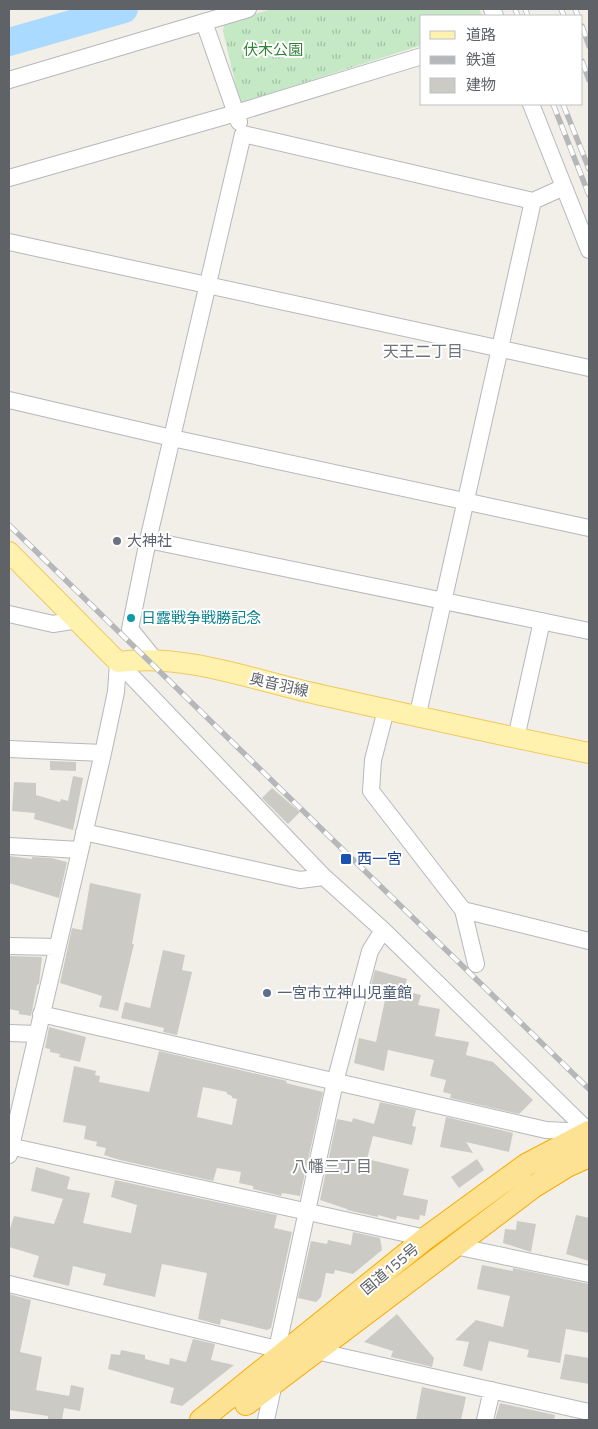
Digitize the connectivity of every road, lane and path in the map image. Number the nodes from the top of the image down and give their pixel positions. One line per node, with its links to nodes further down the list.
1 (248, 9): 2 (street)
2 (204, 22): 4 (street); 6 (street)
3 (420, 57): 6 (street)
4 (9, 80)
5 (530, 105): 9 (street)
6 (236, 113): 7 (street); 8 (street)
7 (244, 134): 10 (street); 13 (street)
8 (9, 178)
9 (564, 186): 10 (street); 12 (street)
10 (534, 201): 14 (street)
11 (9, 242): 13 (street)
12 (589, 250)
13 (207, 284): 14 (street); 17 (street)
14 (499, 348): 15 (street); 18 (street)
15 (589, 368)
16 (9, 400): 17 (street)
17 (172, 438): 18 (street); 20 (street)
18 (466, 500): 19 (street); 22 (street)
19 (589, 528)
20 (148, 540): 22 (street); 27 (street)
21 (9, 552): 24 (main road)
22 (445, 601): 25 (street); 30 (street)
23 (9, 614): 24 (street)
24 (78, 620): 28 (main road)
25 (542, 621): 26 (street); 31 (street)
26 (589, 631)
27 (155, 660): 28 (main road, 奥音羽線); 29 (main road, 奥音羽線)
28 (118, 662): 33 (street); 38 (street)
29 (386, 710): 30 (main road, 奥音羽線); 39 (street)
30 (417, 718): 31 (main road, 奥音羽線)
31 (516, 738): 34 (main road, 奥音羽線)
32 (9, 749): 33 (street)
33 (103, 752): 35 (street)
34 (589, 753)
35 (84, 832): 37 (street); 38 (street)
36 (9, 846): 37 (street)
37 (80, 850): 43 (street)
38 (324, 877): 40 (street)
39 (463, 910): 41 (street); 44 (street)
40 (383, 930): 48 (street); 49 (street)
41 (589, 941)
42 (9, 946): 43 (street)
43 (57, 947): 45 (street)
44 (476, 964)
45 (41, 1014): 47 (street); 48 (street)
46 (9, 1033): 47 (street)
47 (37, 1034): 50 (street)
48 (335, 1082): 49 (street); 52 (street)
49 (589, 1132): 53 (highway, 国道155号)
50 (9, 1149): 52 (street)
51 (589, 1156): 54 (highway, 国道155号)
52 (306, 1212): 53 (street); 58 (street)
53 (426, 1238): 58 (highway, 国道155号)
54 (455, 1246): 55 (street); 57 (highway, 国道155号)
55 (589, 1274)
56 (9, 1284): 58 (street)
57 (316, 1352): 58 (highway, 国道155号); 59 (street)
58 (274, 1366): 61 (highway, 国道155号); 62 (highway, 国道155号); 63 (street)
59 (492, 1390): 60 (street); 64 (street)
60 (589, 1412)
61 (201, 1420)
62 (225, 1420)
63 (266, 1420)
64 (485, 1420)

